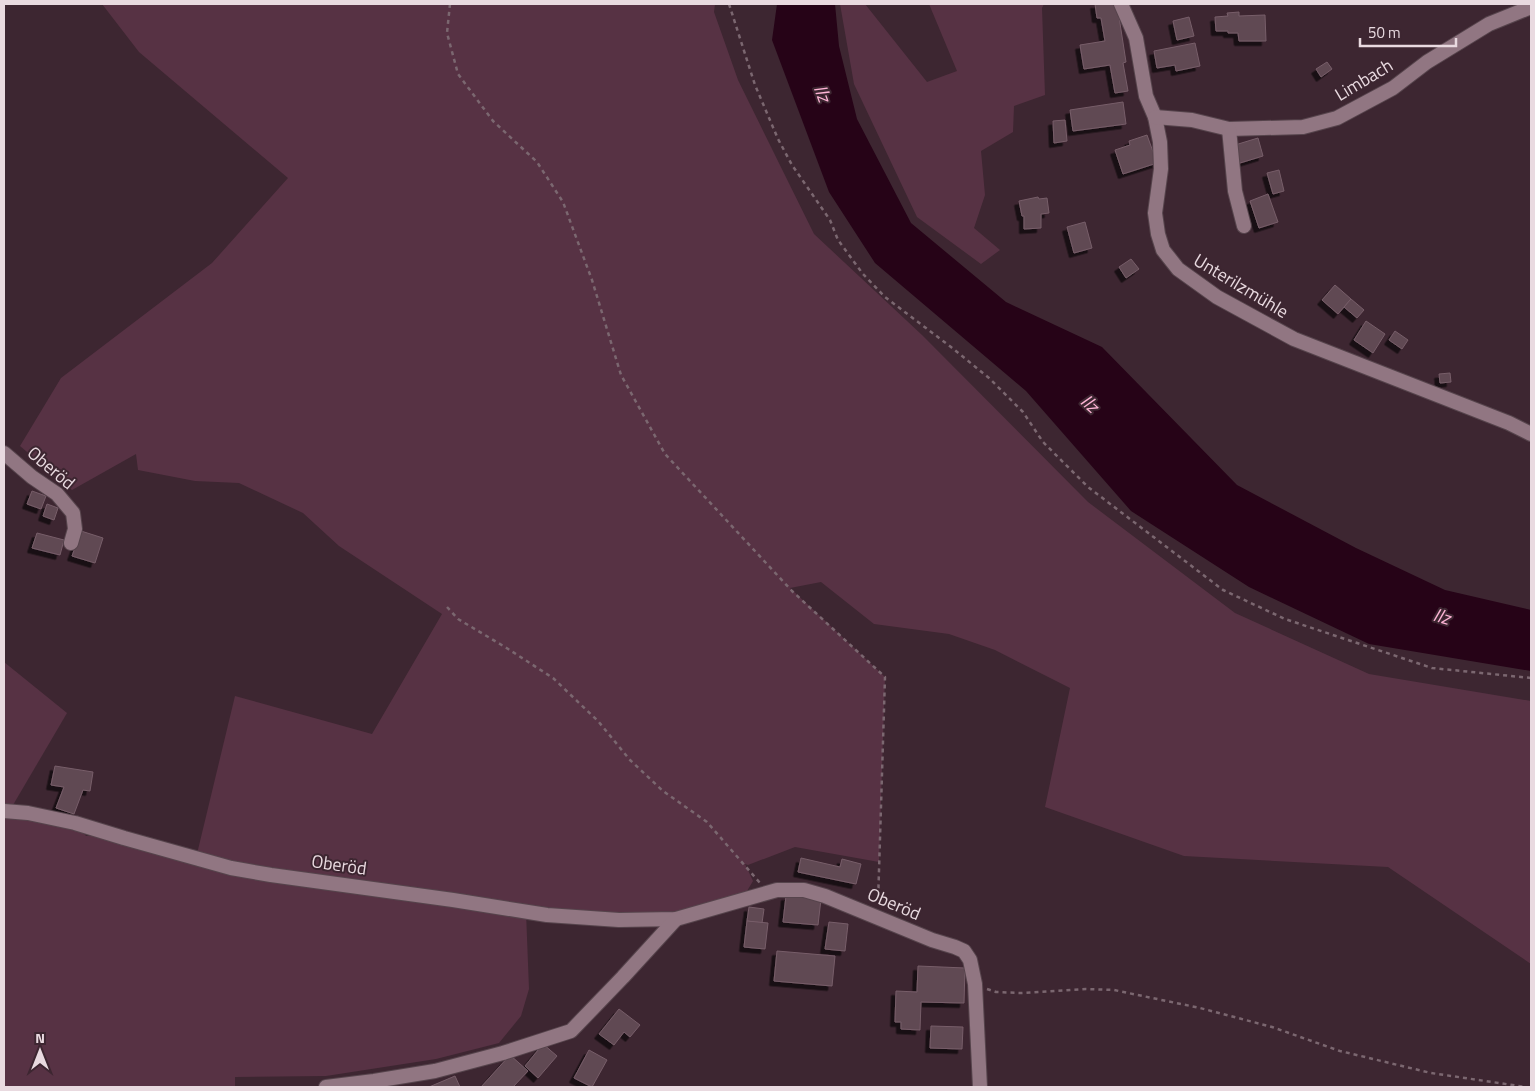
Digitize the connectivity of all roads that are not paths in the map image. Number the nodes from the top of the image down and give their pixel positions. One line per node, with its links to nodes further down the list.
1 (1125, 7): 3 (street, Unterilzmühle)
2 (1531, 7): 4 (street, Limbach)
3 (1155, 117): 4 (street, Limbach); 6 (street, Unterilzmühle)
4 (1229, 129): 5 (street)
5 (1244, 226)
6 (1531, 434)
7 (4, 453): 8 (street, Oberöd)
8 (72, 543)
9 (4, 811): 10 (street, Oberöd)
10 (676, 920): 11 (street); 12 (street, Oberöd)
11 (326, 1087)
12 (980, 1087)

